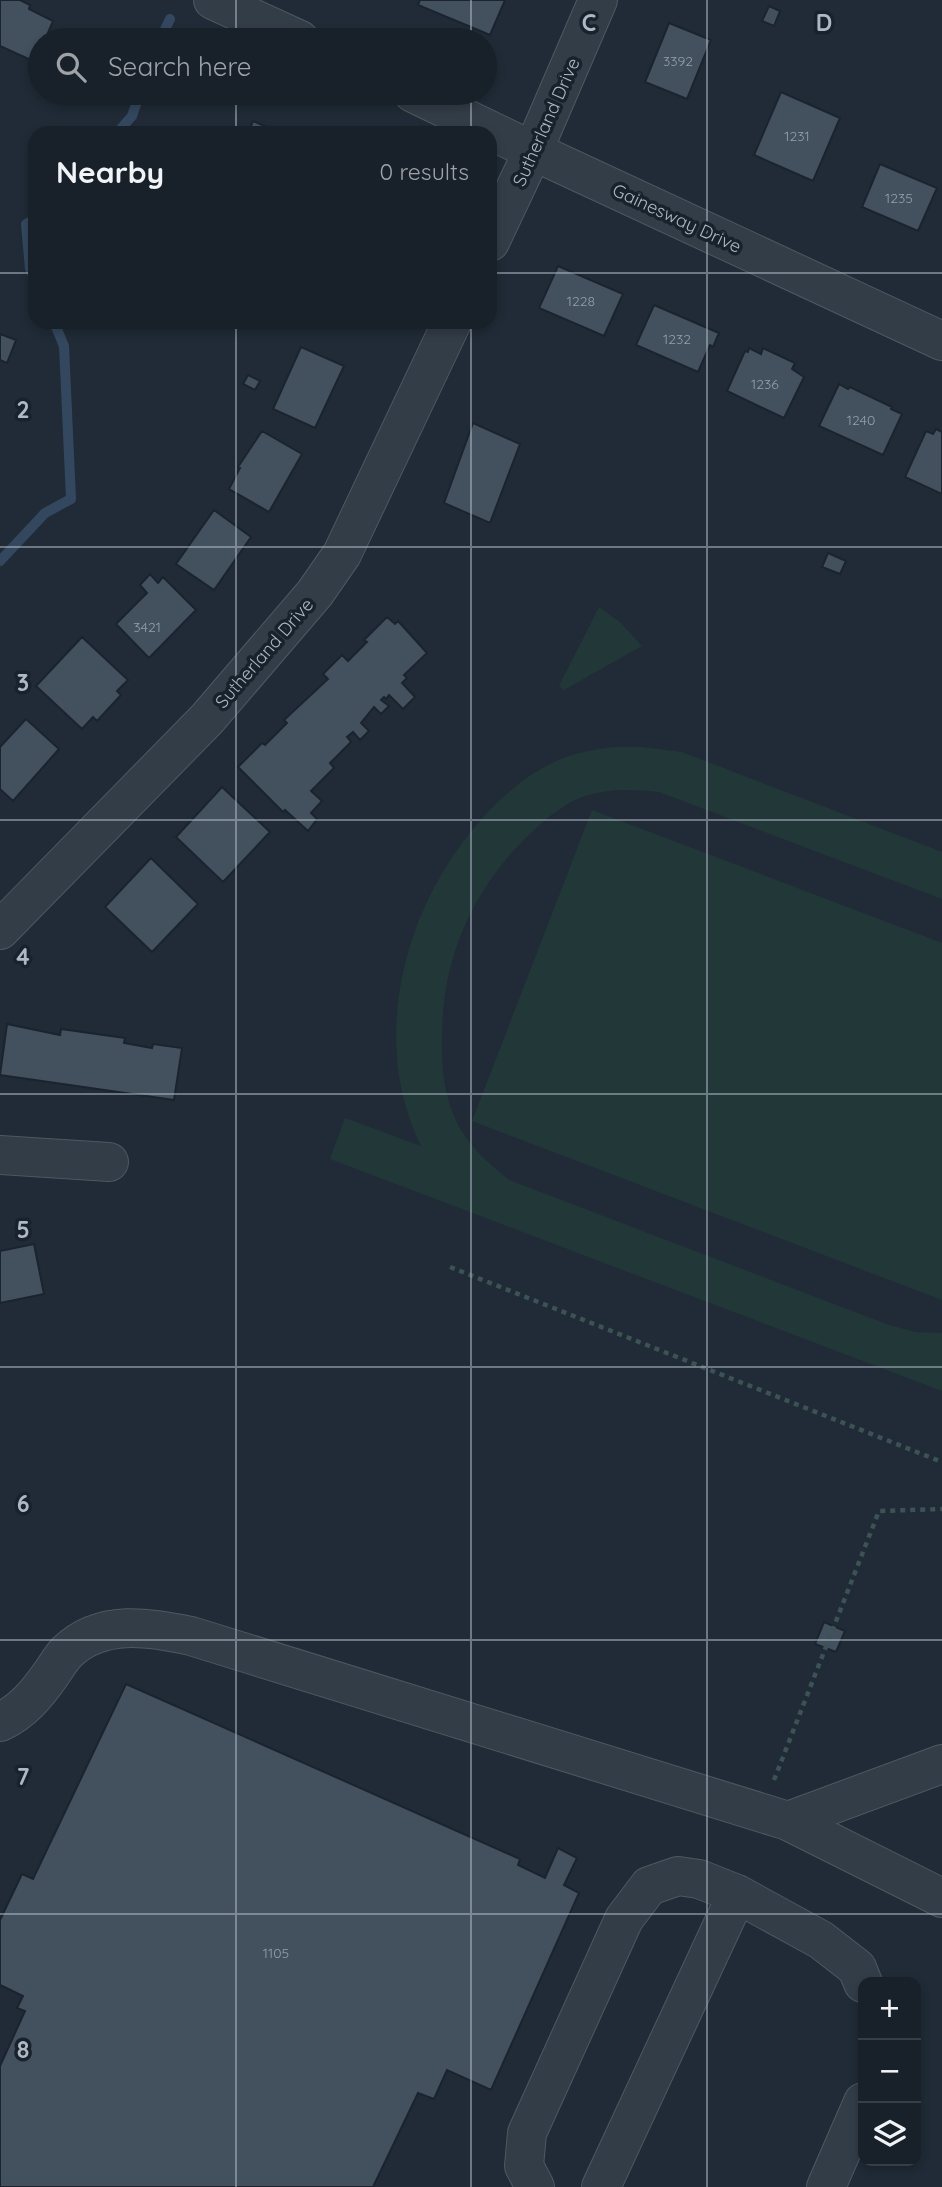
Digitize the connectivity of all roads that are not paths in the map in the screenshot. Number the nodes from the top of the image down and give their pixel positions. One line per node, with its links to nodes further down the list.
1 (213, 0): 3 (street)
2 (598, 0): 7 (street, Sutherland Drive)
3 (274, 28)
4 (438, 105): 5 (street, Gainesway Drive)
5 (481, 126)
6 (497, 134): 7 (street, Gainesway Drive)
7 (533, 151): 8 (street, Sutherland Drive); 10 (street, Gainesway Drive)
8 (497, 227)
9 (449, 329): 11 (street, Sutherland Drive)
10 (942, 341)
11 (0, 930)
12 (0, 1155): 13 (street)
13 (109, 1163)
14 (0, 1722): 16 (street)
15 (942, 1764): 16 (street)
16 (788, 1821): 18 (street)
17 (737, 1894): 19 (street); 21 (street); 22 (street)
18 (942, 1898)
19 (861, 1977)
20 (863, 2103): 23 (street)
21 (535, 2187)
22 (601, 2187)
23 (825, 2187)

